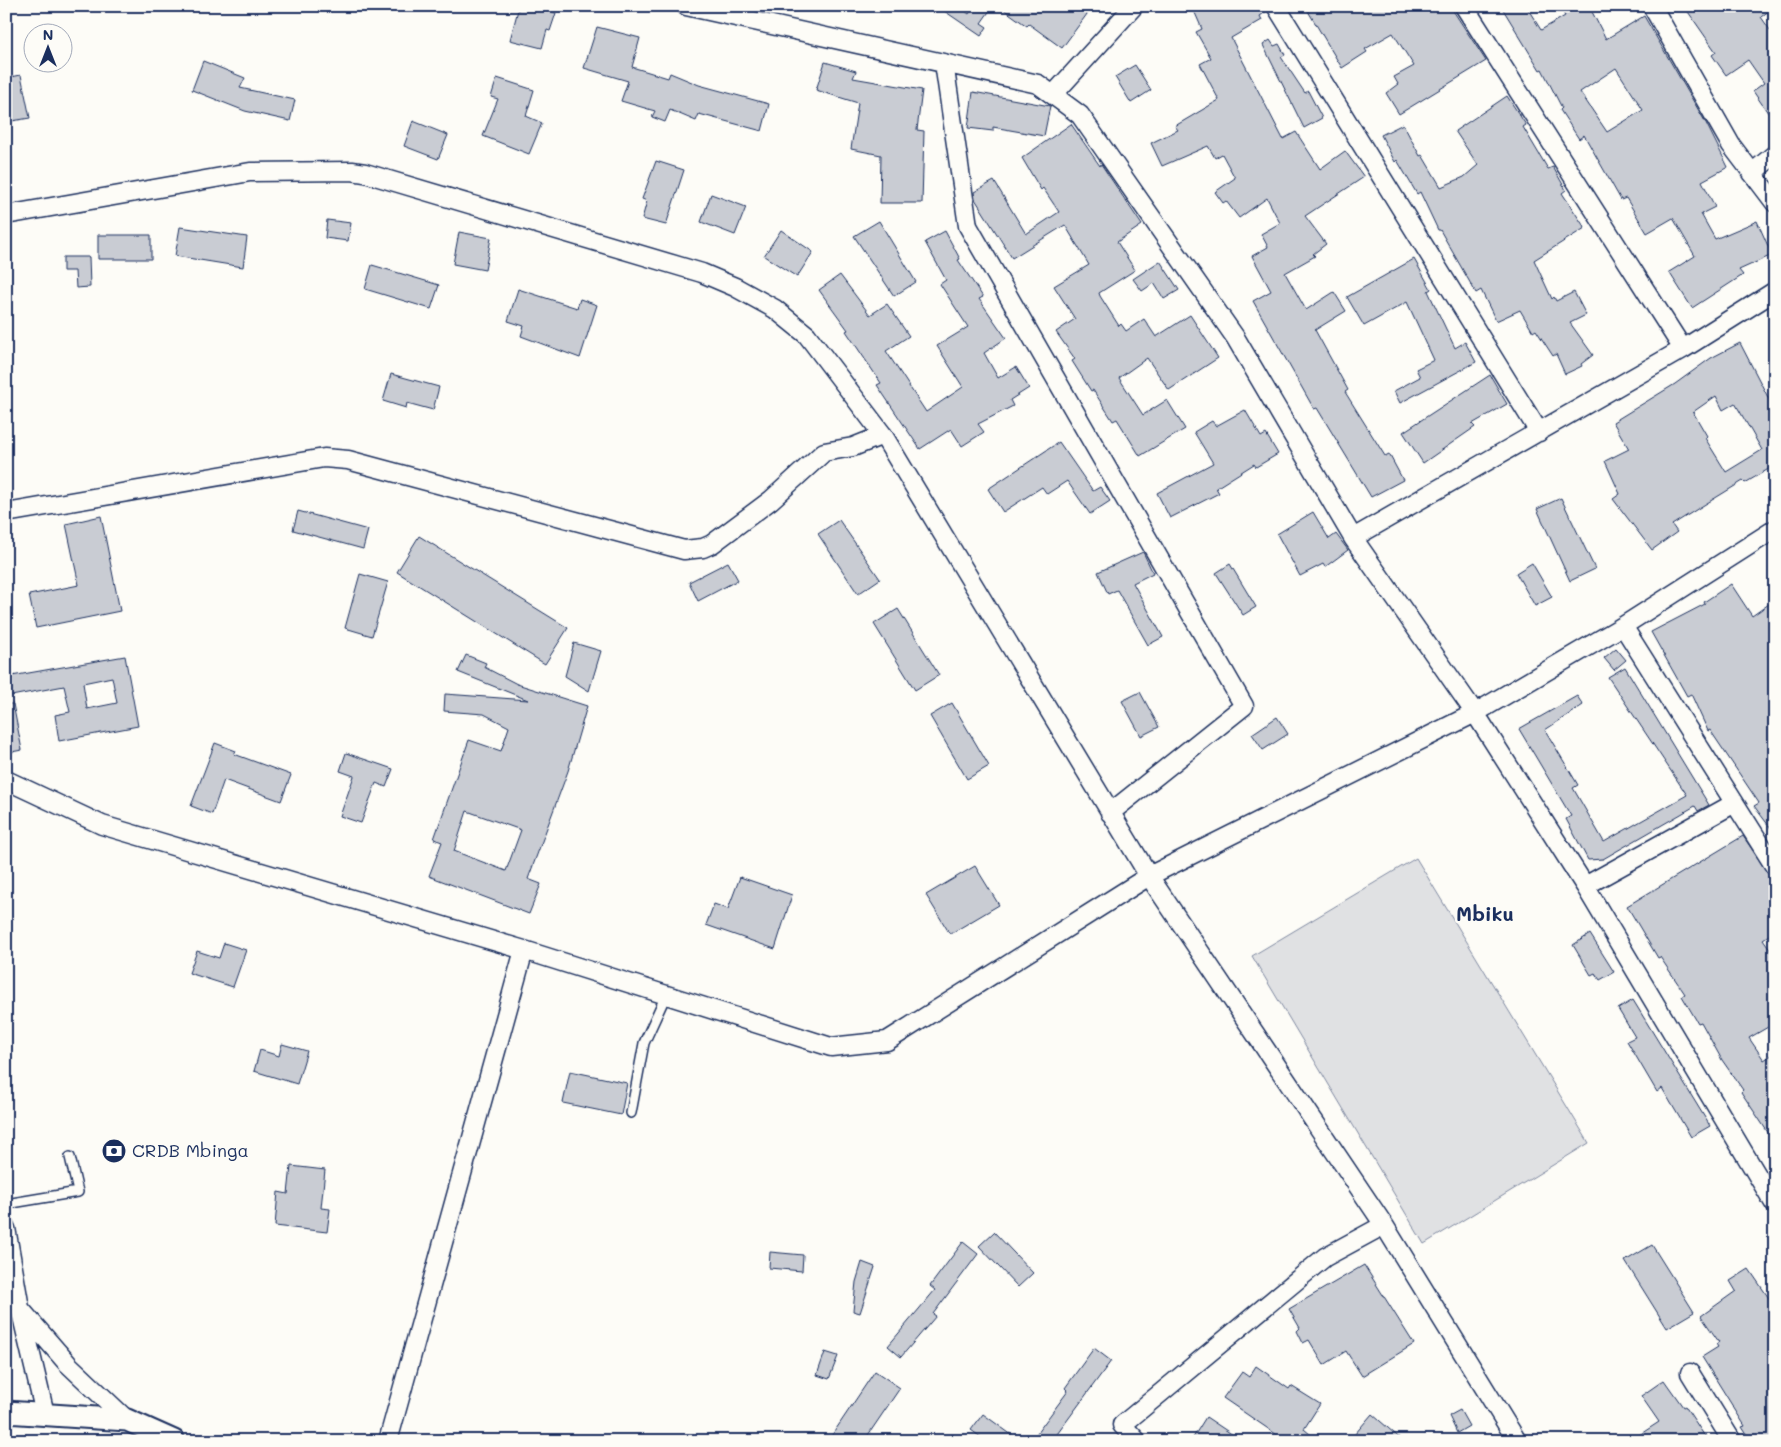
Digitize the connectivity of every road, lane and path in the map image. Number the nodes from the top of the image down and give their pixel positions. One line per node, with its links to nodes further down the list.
1 (686, 6): 6 (street)
2 (1134, 6): 7 (street)
3 (1276, 6): 14 (street)
4 (1464, 6): 13 (street)
5 (1652, 6): 9 (street)
6 (944, 63): 7 (street); 23 (street)
7 (1053, 95): 18 (street)
8 (1775, 154): 9 (street)
9 (1752, 173): 10 (street)
10 (1775, 203)
11 (6, 215): 15 (street)
12 (1775, 292): 13 (street)
13 (1683, 349): 14 (street)
14 (1539, 432): 18 (street)
15 (883, 436): 16 (street); 23 (street)
16 (6, 512)
17 (1772, 537): 19 (street)
18 (1353, 538): 20 (street)
19 (1623, 626): 20 (street); 22 (street)
20 (1475, 713): 25 (street); 26 (street)
21 (6, 780): 27 (street)
22 (1733, 804): 24 (street); 26 (street)
23 (1110, 813): 25 (street)
24 (1775, 867)
25 (1149, 876): 28 (street); 33 (street)
26 (1584, 886): 32 (street)
27 (524, 950): 28 (street); 41 (street)
28 (666, 995): 29 (lane)
29 (632, 1113)
30 (70, 1157): 31 (lane)
31 (6, 1204)
32 (1775, 1204)
33 (1384, 1224): 42 (street); 43 (street)
34 (6, 1228): 35 (street)
35 (20, 1308): 38 (street); 39 (street)
36 (1690, 1373): 44 (street)
37 (6, 1412): 38 (street)
38 (46, 1414): 39 (street)
39 (127, 1420): 40 (street)
40 (174, 1441)
41 (388, 1441)
42 (1137, 1441)
43 (1517, 1441)
44 (1732, 1441)

